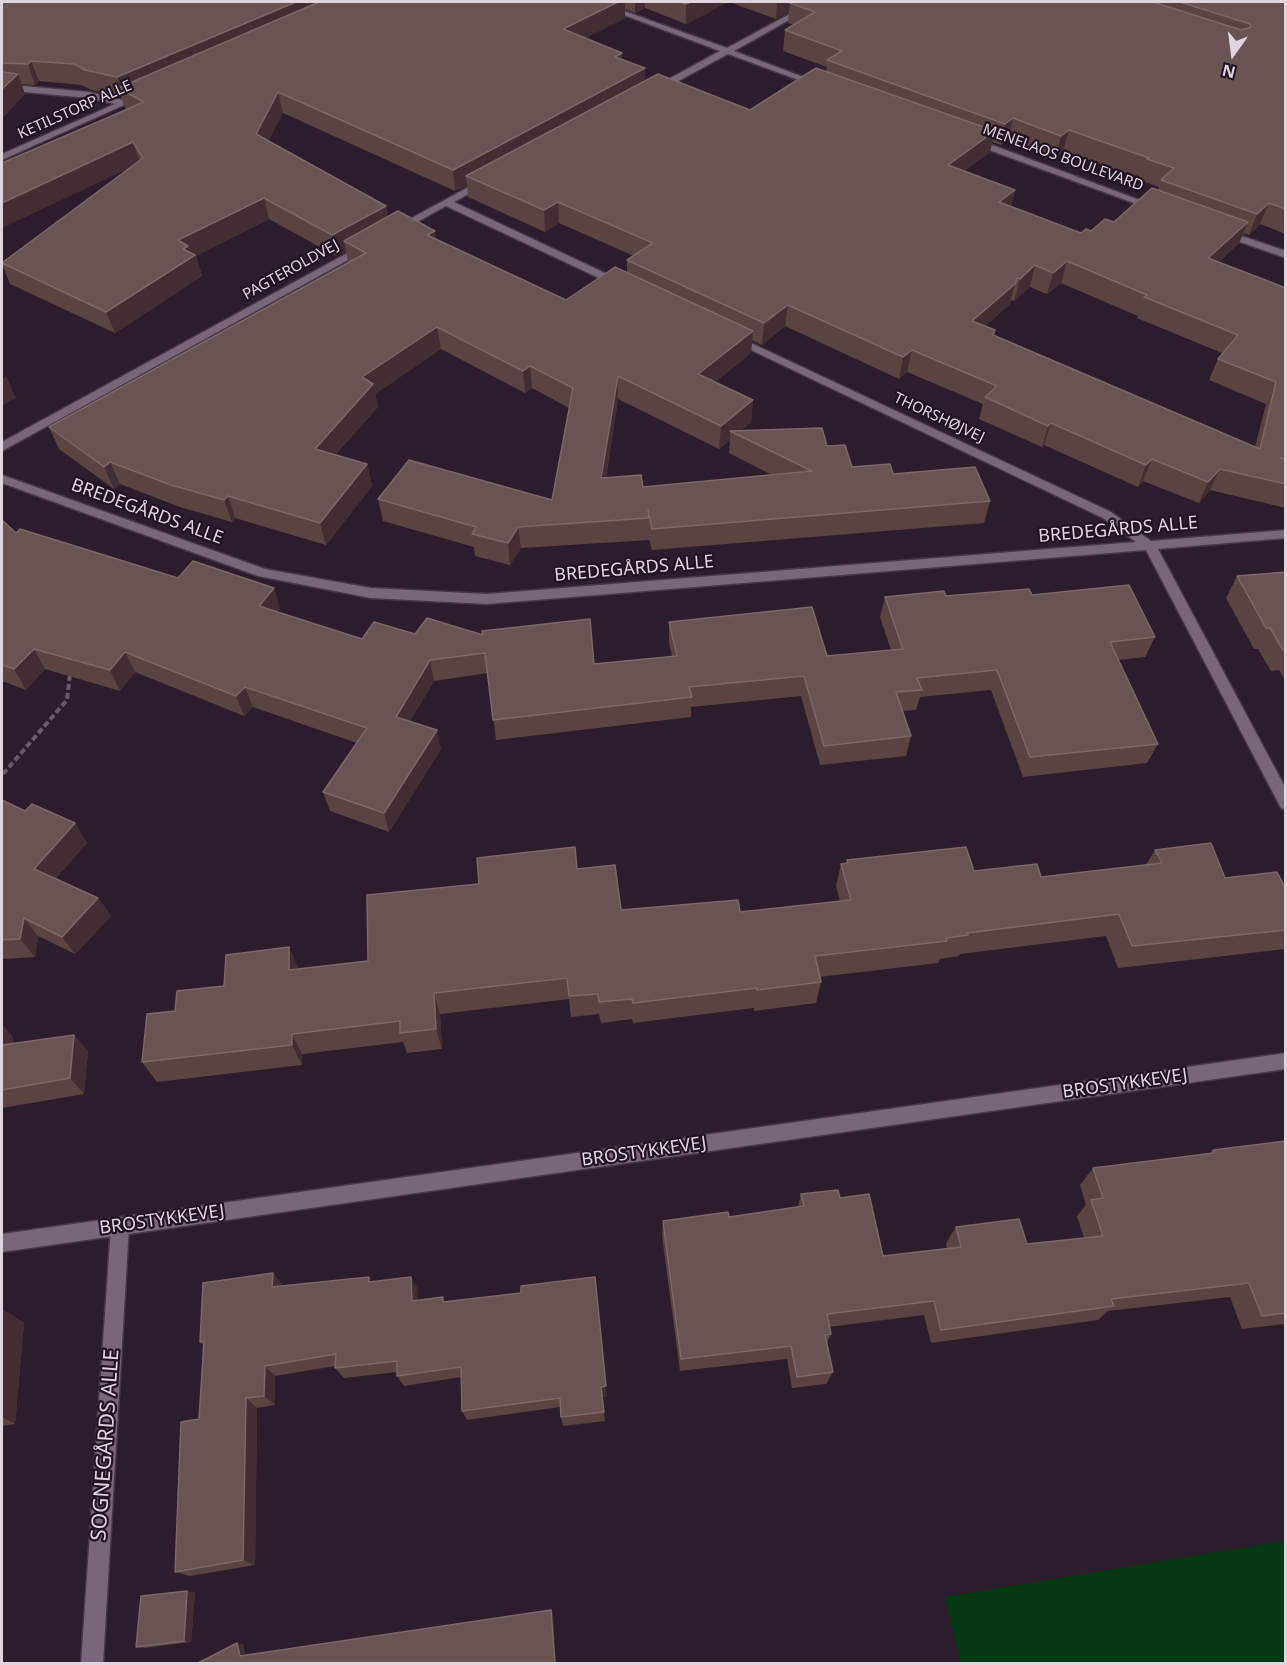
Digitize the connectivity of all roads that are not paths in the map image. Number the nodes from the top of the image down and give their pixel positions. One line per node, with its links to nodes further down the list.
1 (593, 2): 3 (street)
2 (818, 2): 3 (street)
3 (728, 51): 6 (street); 7 (street)
4 (2, 87): 8 (street)
5 (155, 89): 8 (street, KETILSTORP ALLE)
6 (832, 89)
7 (645, 95)
8 (124, 103): 10 (street, KETILSTORP ALLE)
9 (966, 138): 13 (street, MENELAOS BOULEVARD)
10 (2, 157)
11 (499, 174): 12 (street)
12 (446, 202): 15 (street); 18 (street)
13 (1168, 212)
14 (1212, 228): 17 (street)
15 (384, 236)
16 (374, 242): 20 (street, PAGTEROLDVEJ)
17 (1286, 255)
18 (631, 289)
19 (717, 330): 23 (street, THORSHØJVEJ)
20 (2, 447)
21 (2, 479): 23 (street, BREDEGÅRDS ALLE)
22 (1286, 534): 23 (street, BREDEGÅRDS ALLE)
23 (1149, 546): 24 (street, THORSHØJVEJ)
24 (1286, 804)
25 (1286, 1061): 26 (street, BROSTYKKEVEJ)
26 (120, 1226): 27 (street, BROSTYKKEVEJ); 28 (street, SOGNEGÅRDS ALLE)
27 (2, 1243)
28 (93, 1664)

